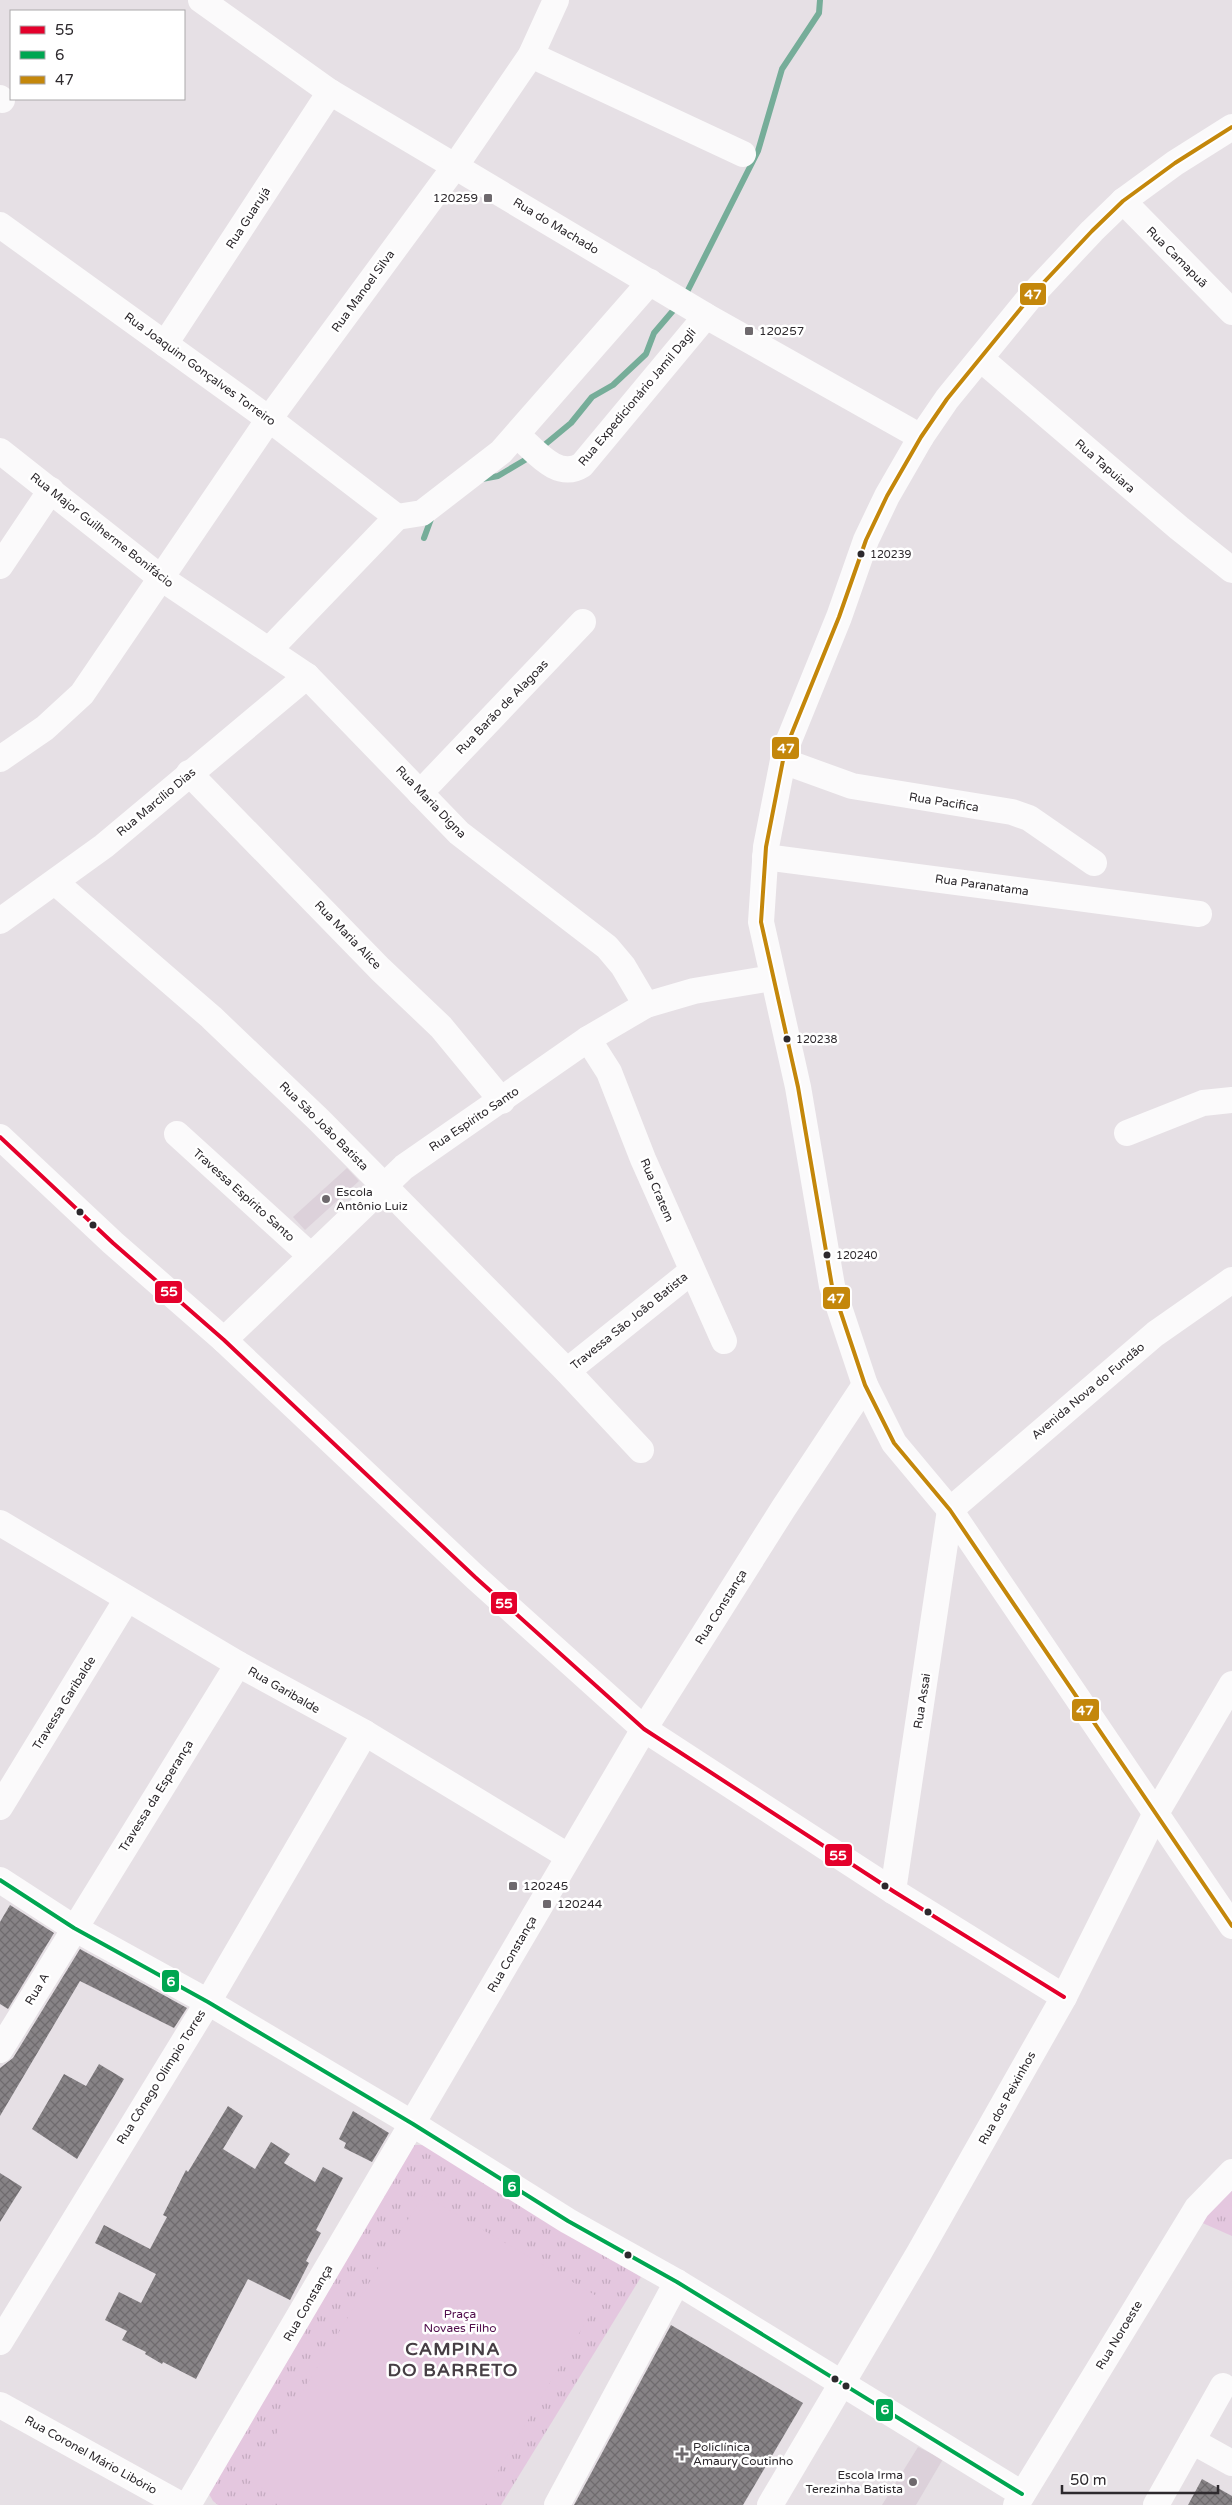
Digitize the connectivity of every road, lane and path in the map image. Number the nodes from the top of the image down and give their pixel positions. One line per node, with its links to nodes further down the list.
1 (201, 0): 4 (street, Rua do Machado)
2 (556, 0): 3 (street, Rua Manoel Silva)
3 (531, 55): 6 (street); 7 (street, Rua Manoel Silva)
4 (330, 92): 7 (street, Rua do Machado); 13 (street, Rua Guarujá)
5 (1232, 127): 8 (street)
6 (743, 154)
7 (456, 165): 10 (street, Rua do Machado); 15 (street, Rua Manoel Silva)
8 (1123, 202): 12 (street, Rua Camapuã); 14 (street)
9 (0, 225): 13 (street, Rua Joaquim Gonçalves Torreiro)
10 (657, 286): 11 (street, Rua do Machado); 16 (street)
11 (700, 312): 16 (street, Rua Expedicionário Jamil Dagli); 17 (street, Rua do Machado)
12 (1232, 312)
13 (165, 344): 15 (street, Rua Joaquim Gonçalves Torreiro)
14 (981, 359): 17 (street); 22 (street, Rua Tapuiara)
15 (269, 419): 20 (street, Rua Joaquim Gonçalves Torreiro); 23 (street, Rua Manoel Silva)
16 (517, 435): 20 (street)
17 (921, 437): 29 (street)
18 (0, 452): 19 (street, Rua Major Guilherme Bonifácio)
19 (51, 490): 21 (street); 23 (street, Rua Major Guilherme Bonifácio)
20 (397, 517): 26 (street)
21 (0, 566)
22 (1232, 570)
23 (161, 578): 24 (street, Rua Major Guilherme Bonifácio); 28 (street)
24 (205, 608): 26 (street, Rua Maria Digna)
25 (584, 622): 31 (street, Rua Barão de Alagoas)
26 (270, 650): 27 (street, Rua Maria Digna)
27 (307, 676): 30 (street, Rua Marcílio Dias); 31 (street, Rua Maria Digna)
28 (0, 760)
29 (783, 761): 32 (street); 33 (street, Rua Pacifica)
30 (189, 773): 34 (street, Rua Marcílio Dias); 41 (street, Rua Maria Alice)
31 (420, 793): 38 (street, Rua Maria Digna)
32 (765, 857): 35 (street, Rua Paranatama); 37 (street)
33 (1094, 863)
34 (55, 882): 36 (street, Rua Marcílio Dias); 45 (street, Rua São João Batista)
35 (1199, 914)
36 (0, 921)
37 (772, 978): 38 (street, Rua Espírito Santo); 52 (street)
38 (646, 1005): 39 (street, Rua Espírito Santo)
39 (588, 1039): 41 (street, Rua Espírito Santo); 47 (street, Rua Cratem)
40 (1232, 1100): 42 (street)
41 (502, 1101): 45 (street, Rua Espírito Santo)
42 (1127, 1133)
43 (177, 1134): 46 (street, Travessa Espírito Santo)
44 (0, 1137): 49 (street)
45 (384, 1185): 46 (street, Rua Espírito Santo); 51 (street, Rua São João Batista)
46 (311, 1256): 49 (street, Rua Espírito Santo)
47 (692, 1271): 50 (street, Rua Cratem); 51 (street, Travessa São João Batista)
48 (1232, 1280): 54 (street, Avenida Nova do Fundão)
49 (224, 1340): 59 (street)
50 (724, 1341)
51 (566, 1370): 53 (street, Rua São João Batista)
52 (865, 1385): 54 (street); 59 (street, Rua Constança)
53 (641, 1450)
54 (950, 1510): 62 (street); 65 (street, Rua Assai)
55 (0, 1523): 56 (street, Rua Garibalde)
56 (127, 1599): 57 (street, Rua Garibalde); 61 (street, Travessa Garibalde)
57 (238, 1664): 60 (street, Rua Garibalde); 67 (street, Travessa da Esperança)
58 (1232, 1684): 62 (street, Rua dos Peixinhos)
59 (644, 1729): 63 (street, Rua Constança); 65 (street)
60 (364, 1733): 63 (street, Rua Garibalde); 69 (street, Rua Cônego Olimpio Torres)
61 (0, 1807)
62 (1155, 1815): 66 (street); 68 (street, Rua dos Peixinhos)
63 (568, 1856): 71 (street, Rua Constança)
64 (3, 1890): 67 (street)
65 (893, 1891): 68 (street)
66 (1232, 1926)
67 (74, 1928): 69 (street); 70 (street, Rua A)
68 (1064, 1997): 75 (street, Rua dos Peixinhos)
69 (208, 2002): 71 (street); 74 (street, Rua Cônego Olimpio Torres)
70 (3, 2038)
71 (413, 2124): 73 (street); 82 (street, Rua Constança)
72 (1232, 2172): 80 (street, Rua Noroeste)
73 (677, 2282): 75 (street); 83 (street)
74 (0, 2342)
75 (841, 2382): 80 (street); 84 (street, Rua dos Peixinhos)
76 (1223, 2386): 78 (street)
77 (0, 2405): 81 (street, Rua Coronel Mário Libório)
78 (1192, 2441): 79 (street); 85 (street)
79 (1232, 2463)
80 (1019, 2499)
81 (181, 2505)
82 (188, 2505)
83 (557, 2505)
84 (770, 2505)
85 (1156, 2505)

